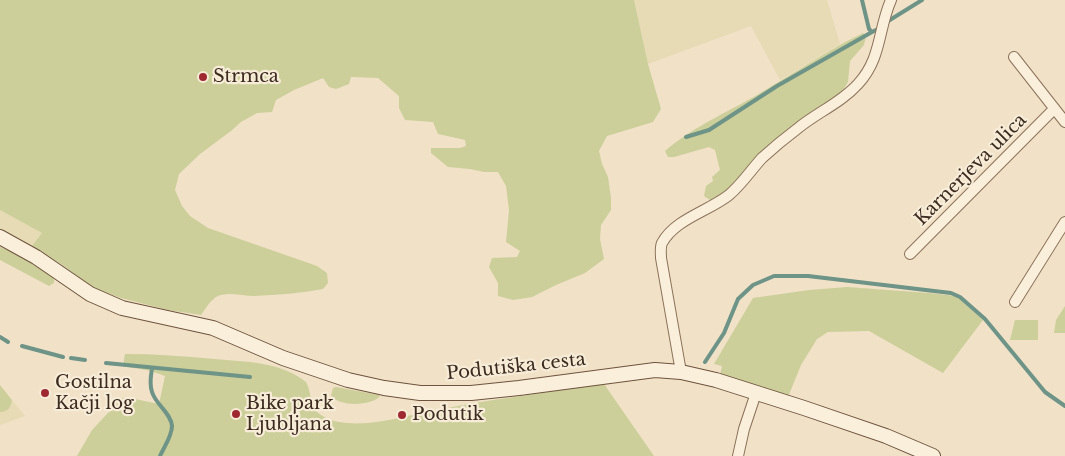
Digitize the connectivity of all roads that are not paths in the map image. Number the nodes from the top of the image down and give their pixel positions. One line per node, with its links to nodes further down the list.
1 (891, 0): 9 (street)
2 (1014, 56): 3 (street)
3 (1054, 109): 4 (street); 7 (street, Karnerjeva ulica)
4 (1065, 122)
5 (1065, 222): 8 (street)
6 (0, 238): 9 (street, Podutiška cesta)
7 (910, 254)
8 (1015, 302)
9 (681, 372): 10 (street, Podutiška cesta)
10 (756, 393): 11 (street); 12 (street, Podutiška cesta)
11 (738, 456)
12 (933, 456)

